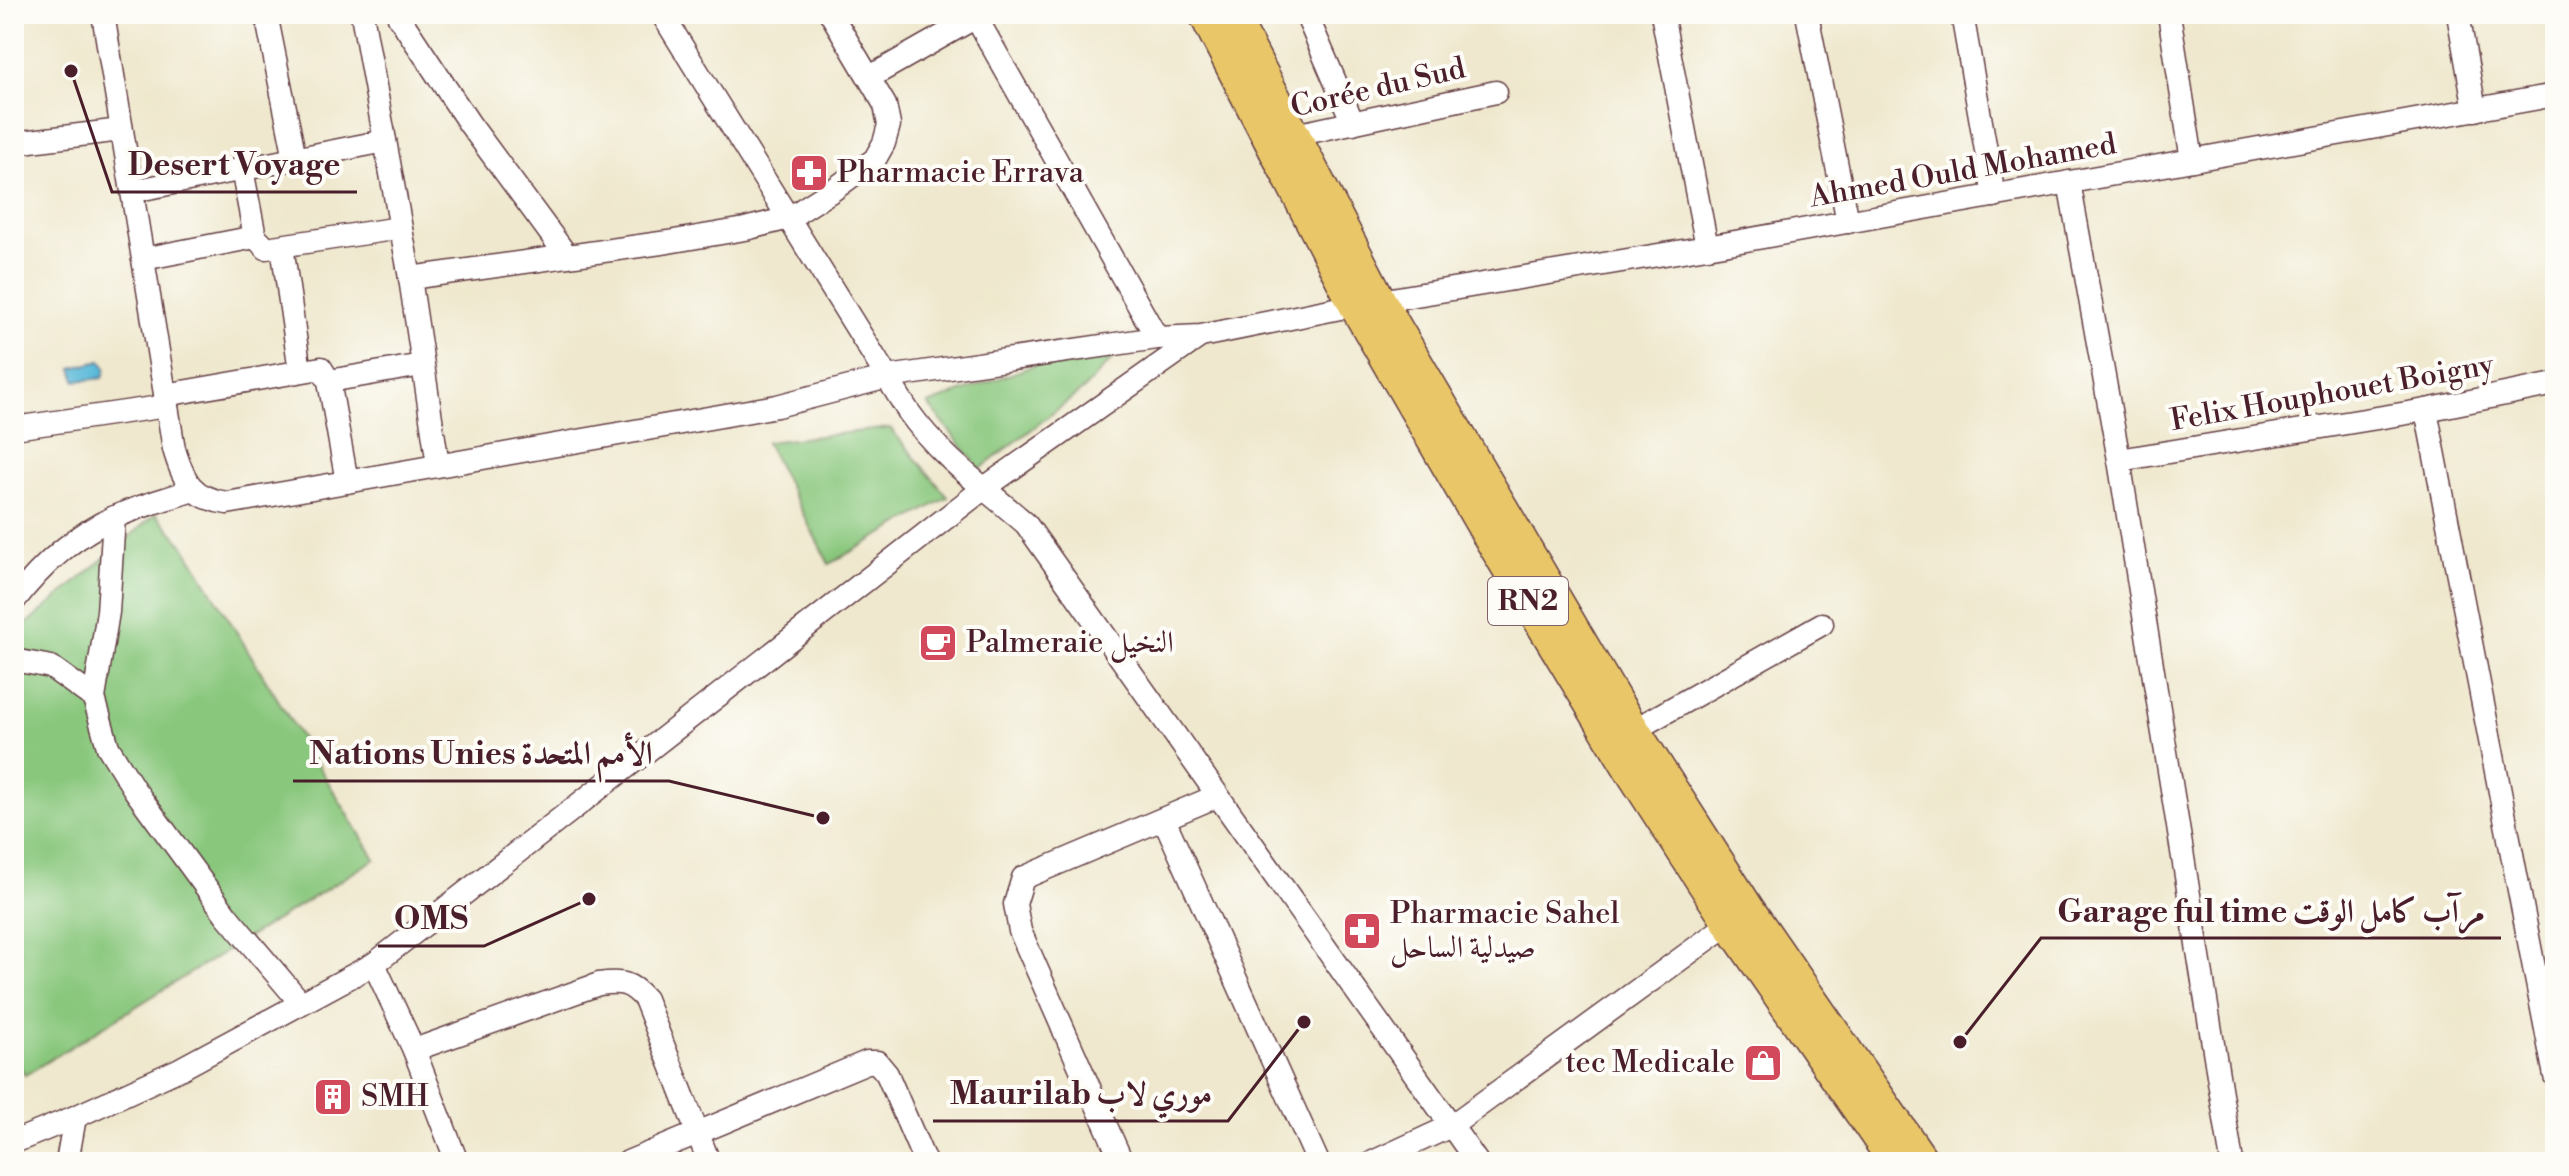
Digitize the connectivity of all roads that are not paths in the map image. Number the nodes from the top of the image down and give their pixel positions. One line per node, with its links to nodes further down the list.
1 (103, 14): 21 (street)
2 (266, 14): 25 (street)
3 (662, 14): 31 (street)
4 (831, 14): 16 (street)
5 (1205, 14): 22 (highway, RN2)
6 (1231, 14): 22 (highway, RN2)
7 (1306, 14): 20 (street)
8 (1662, 14): 36 (street)
9 (1807, 14): 32 (street)
10 (1962, 14): 30 (street)
11 (2169, 14): 26 (street)
12 (2458, 14): 19 (street)
13 (402, 15): 15 (street); 37 (street)
14 (975, 16): 16 (street); 42 (street)
15 (364, 22): 23 (street)
16 (870, 77): 31 (street)
17 (1496, 92): 20 (street, Corée du Sud)
18 (2555, 95): 19 (street, Ahmed Ould Mohamed)
19 (2475, 110): 26 (street, Ahmed Ould Mohamed)
20 (1353, 123): 22 (street, Corée du Sud)
21 (121, 130): 24 (street); 29 (street)
22 (1284, 140): 40 (highway, RN2)
23 (385, 141): 25 (street); 33 (street)
24 (14, 143)
25 (295, 158): 27 (street)
26 (2192, 160): 28 (street, Ahmed Ould Mohamed)
27 (242, 169): 29 (street); 34 (street)
28 (2069, 182): 30 (street, Ahmed Ould Mohamed); 51 (street)
29 (133, 191): 38 (street)
30 (1994, 196): 32 (street, Ahmed Ould Mohamed)
31 (789, 218): 37 (street); 45 (street)
32 (1848, 222): 36 (street, Ahmed Ould Mohamed)
33 (400, 228): 35 (street); 39 (street)
34 (255, 237): 35 (street); 38 (street)
35 (282, 246): 44 (street)
36 (1707, 247): 40 (street, Ahmed Ould Mohamed)
37 (567, 256): 39 (street)
38 (143, 259): 48 (street)
39 (410, 278): 43 (street)
40 (1367, 303): 41 (street, Ahmed Ould Mohamed); 61 (highway, RN2); 64 (highway, RN2)
41 (1201, 336): 42 (street); 54 (street)
42 (1157, 338): 45 (street)
43 (422, 365): 46 (street); 52 (street)
44 (300, 371): 46 (street); 48 (street)
45 (888, 377): 52 (street); 54 (street)
46 (329, 381): 53 (street)
47 (2555, 384): 49 (street, Felix Houphouet Boigny)
48 (166, 400): 50 (street); 55 (street)
49 (2426, 410): 51 (street, Felix Houphouet Boigny); 68 (street)
50 (14, 428)
51 (2119, 460): 83 (street)
52 (438, 465): 53 (street)
53 (347, 482): 55 (street)
54 (983, 489): 62 (street); 65 (street)
55 (193, 490): 56 (street)
56 (114, 517): 57 (street); 60 (street)
57 (14, 601)
58 (1822, 624): 61 (street)
59 (14, 660): 60 (street)
60 (94, 698): 66 (street)
61 (1634, 730): 64 (highway, RN2)
62 (1217, 796): 63 (street); 70 (street)
63 (1164, 819): 79 (street); 80 (street)
64 (1739, 917): 70 (street); 73 (highway, RN2)
65 (374, 964): 66 (street); 67 (street)
66 (301, 1003): 69 (street)
67 (414, 1050): 71 (street); 75 (street)
68 (2555, 1076)
69 (75, 1117): 72 (street); 74 (street)
70 (1451, 1126): 81 (street); 82 (street)
71 (698, 1135): 76 (street); 77 (street); 78 (street)
72 (14, 1142)
73 (1909, 1159)
74 (67, 1162)
75 (457, 1162)
76 (628, 1162)
77 (709, 1162)
78 (925, 1162)
79 (1122, 1162)
80 (1318, 1162)
81 (1373, 1162)
82 (1477, 1162)
83 (2232, 1162)

